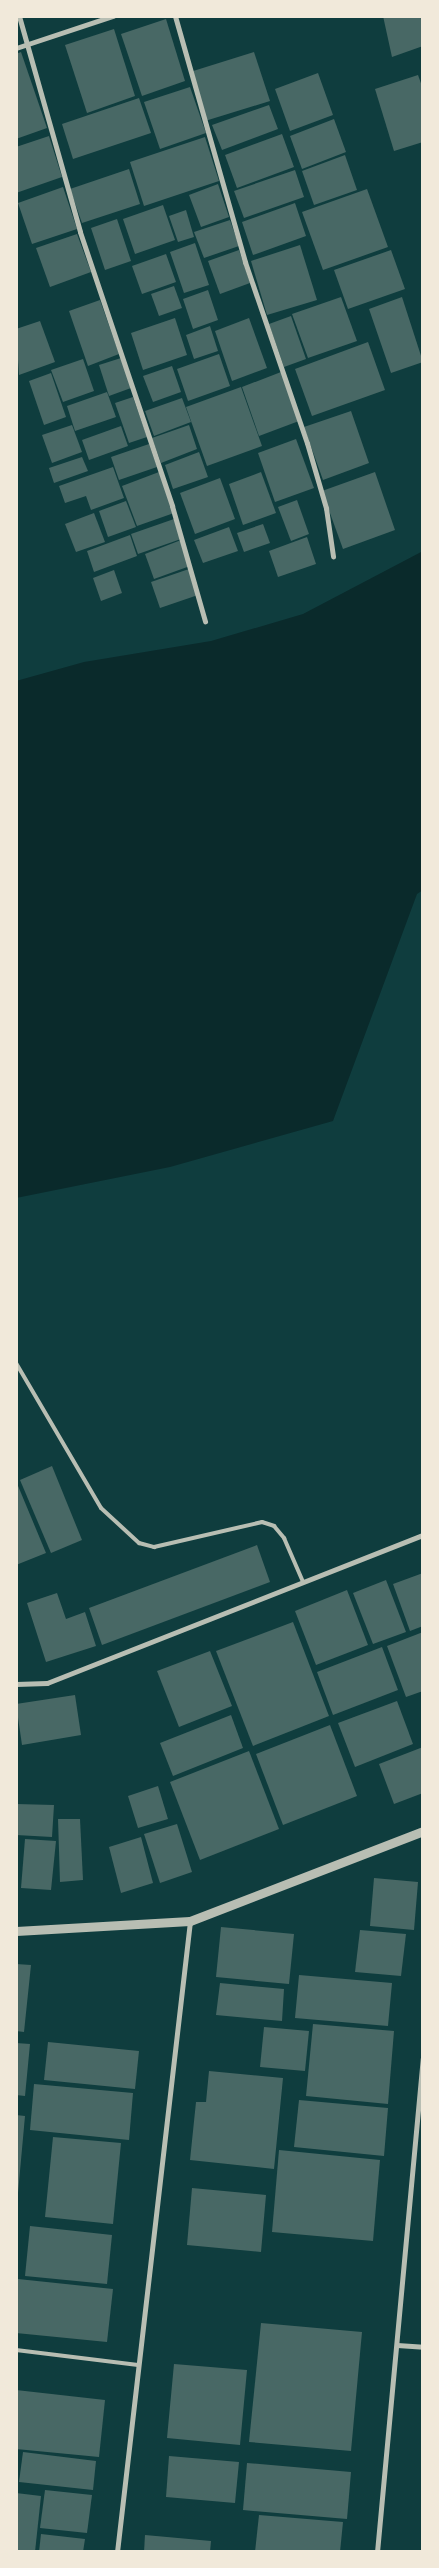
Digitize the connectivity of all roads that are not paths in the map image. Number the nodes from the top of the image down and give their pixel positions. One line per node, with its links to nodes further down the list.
1 (19, 16): 4 (street)
2 (113, 16): 4 (street)
3 (175, 16): 6 (street)
4 (27, 45): 5 (street); 7 (street)
5 (16, 48)
6 (334, 556)
7 (205, 620)
8 (16, 1363): 10 (lane)
9 (423, 1535): 10 (street)
10 (303, 1582): 11 (street)
11 (16, 1684)
12 (423, 1831): 13 (street)
13 (190, 1921): 14 (street); 20 (street)
14 (16, 1931)
15 (423, 2058): 16 (street)
16 (422, 2075): 17 (street)
17 (396, 2344): 18 (street); 22 (street)
18 (423, 2347)
19 (16, 2350): 20 (lane)
20 (138, 2365): 21 (street)
21 (117, 2552)
22 (377, 2552)

